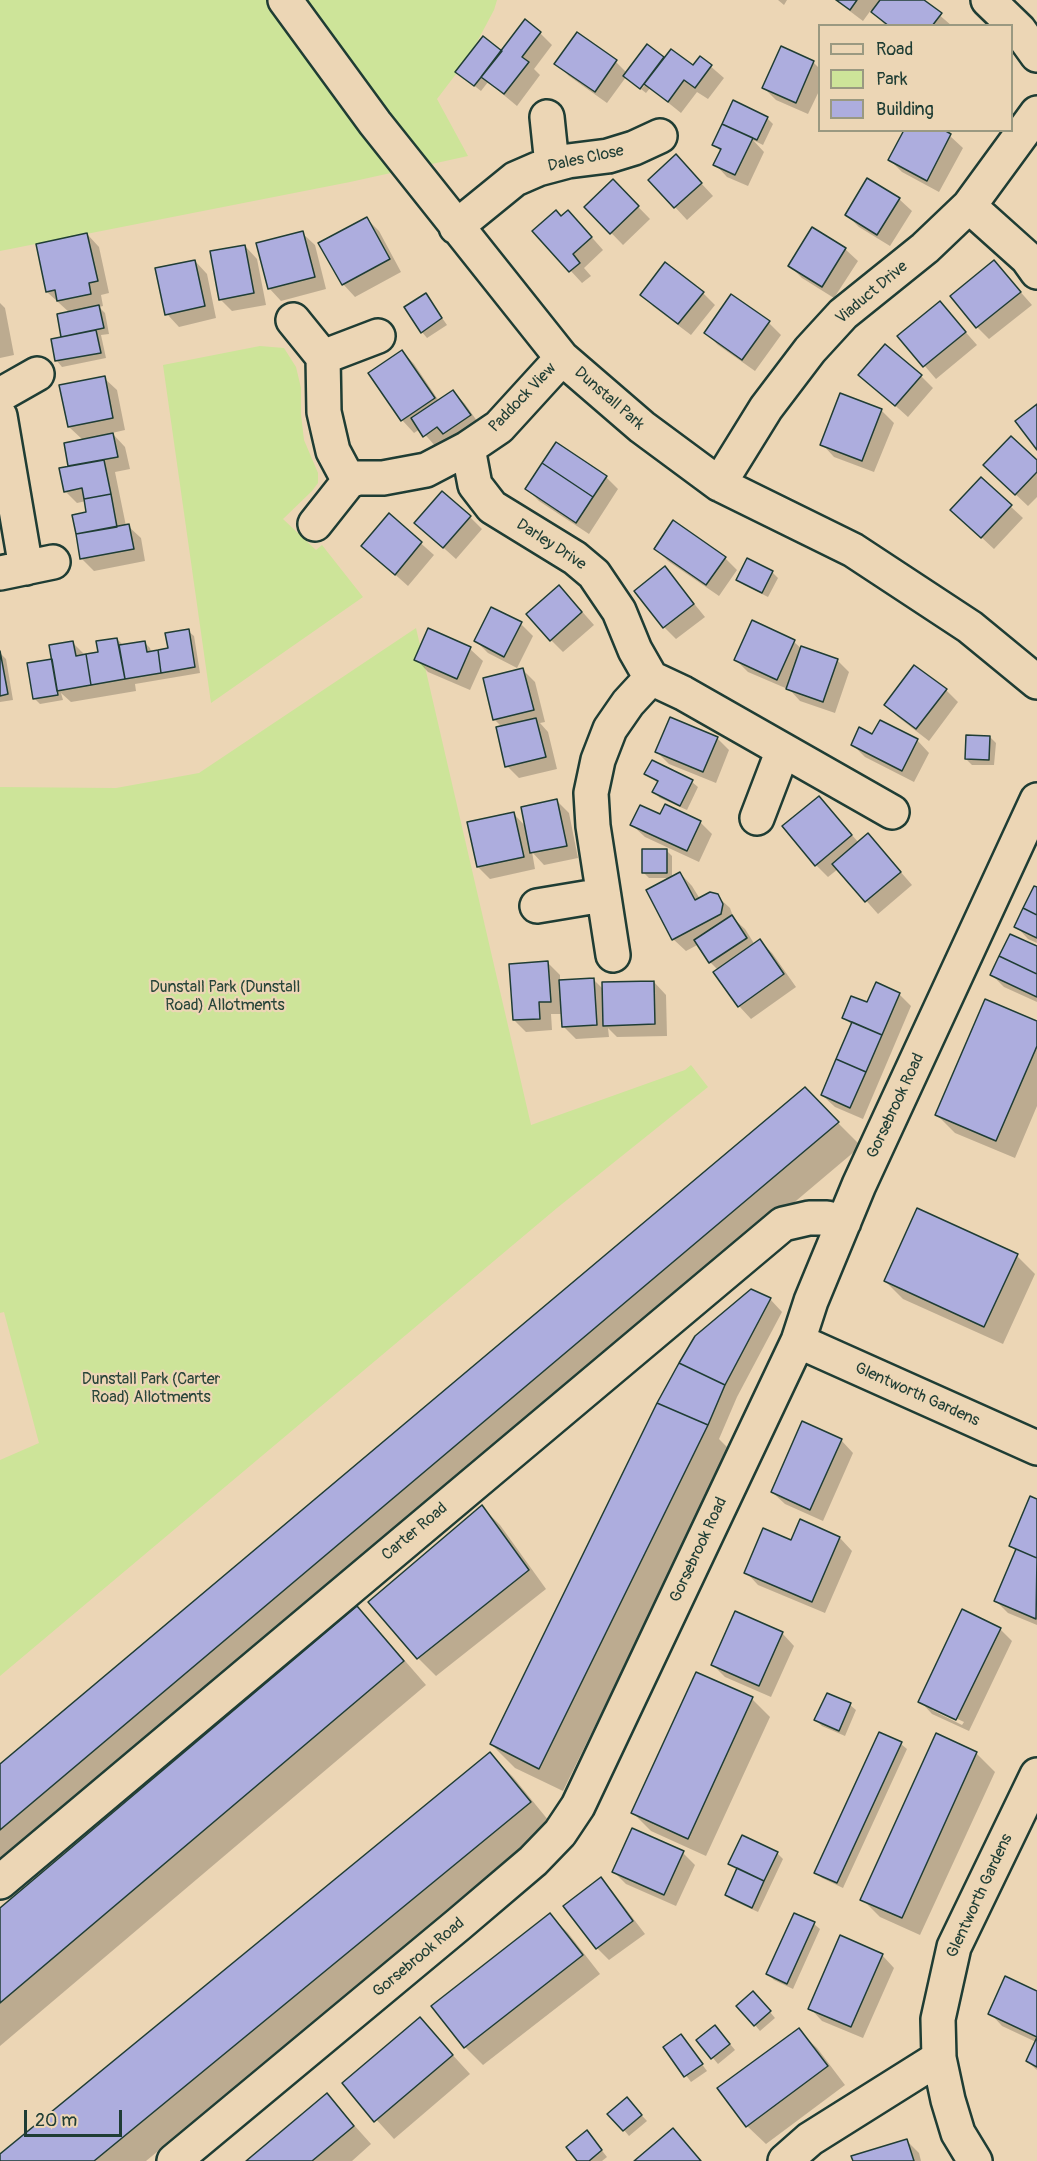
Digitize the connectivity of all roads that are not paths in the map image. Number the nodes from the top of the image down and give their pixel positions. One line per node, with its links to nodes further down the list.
1 (285, 0): 11 (street, Dunstall Park)
2 (988, 0): 3 (street)
3 (1013, 24)
4 (1013, 24): 5 (street)
5 (1037, 55)
6 (1037, 113): 10 (street, Viaduct Drive)
7 (547, 117): 9 (street)
8 (660, 136): 9 (street, Dales Close)
9 (552, 165): 11 (street, Dales Close)
10 (969, 206): 12 (street); 22 (street, Viaduct Drive)
11 (456, 227): 16 (street, Dunstall Park)
12 (1037, 272)
13 (293, 320): 15 (street)
14 (378, 336): 15 (street)
15 (323, 357): 21 (street)
16 (562, 358): 20 (street, Paddock View); 22 (street, Dunstall Park)
17 (38, 374): 18 (street)
18 (0, 395)
19 (0, 416): 24 (street)
20 (468, 448): 21 (street, Paddock View); 25 (street, Darley Drive)
21 (349, 481): 23 (street)
22 (719, 484): 26 (street, Dunstall Park)
23 (315, 524)
24 (26, 568)
25 (651, 678): 27 (street); 31 (street)
26 (1037, 682)
27 (783, 750): 29 (street); 30 (street)
28 (1037, 800): 34 (street, Gorsebrook Road)
29 (892, 812)
30 (757, 818)
31 (603, 895): 32 (street); 33 (street)
32 (537, 906)
33 (613, 955)
34 (844, 1222): 35 (street, Gorsebrook Road); 38 (street, Carter Road)
35 (798, 1341): 36 (street, Glentworth Gardens); 40 (street, Gorsebrook Road)
36 (1037, 1448)
37 (1037, 1775): 39 (street, Glentworth Gardens)
38 (0, 1882)
39 (939, 2058): 41 (street); 42 (street, Glentworth Gardens)
40 (174, 2161)
41 (785, 2161)
42 (975, 2161)

